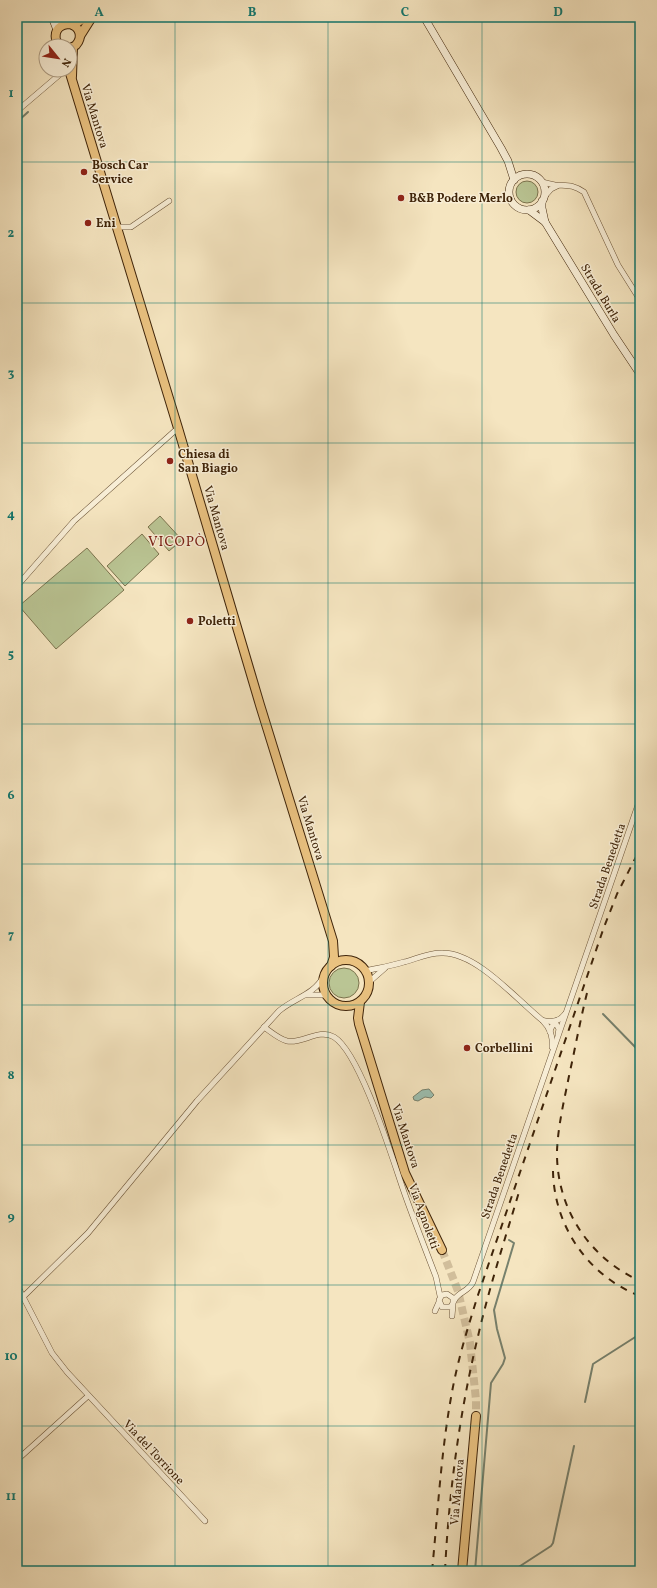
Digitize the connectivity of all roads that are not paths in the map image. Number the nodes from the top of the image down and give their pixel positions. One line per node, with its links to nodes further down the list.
1 (52, 17): 8 (main road)
2 (56, 17): 6 (main road)
3 (86, 17): 7 (main road)
4 (92, 17): 9 (main road, Via Mantova)
5 (424, 17): 15 (main road, Strada Burla)
6 (64, 24): 7 (main road); 8 (main road)
7 (73, 25): 9 (main road)
8 (57, 30): 10 (main road)
9 (80, 36): 11 (main road, Via Mantova)
10 (56, 38)
11 (78, 43)
12 (55, 78): 14 (street)
13 (71, 78): 24 (main road, Via Mantova)
14 (17, 111)
15 (508, 161): 16 (main road, Strada Burla); 17 (main road, Strada Burla)
16 (528, 174): 17 (main road); 18 (main road, Strada Burla)
17 (514, 180): 22 (main road, Strada Burla)
18 (542, 182): 19 (street); 20 (main road, Strada Burla)
19 (558, 185): 20 (street); 25 (street)
20 (543, 199): 22 (main road); 23 (main road, Strada Burla)
21 (169, 201): 24 (street)
22 (529, 210): 23 (main road, Strada Burla)
23 (545, 222): 26 (main road, Strada Burla)
24 (117, 227): 27 (main road, Via Mantova)
25 (640, 300)
26 (640, 374)
27 (178, 428): 28 (street); 30 (main road, Via Mantova)
28 (17, 586)
29 (640, 799): 41 (street, Strada Benedetta)
30 (333, 941): 31 (main road, Via Mantova); 32 (main road, Via Mantova)
31 (349, 961): 32 (main road); 34 (main road, Via Mantova)
32 (331, 966): 35 (main road, Via Mantova)
33 (386, 967): 34 (street, Strada Benedetta); 36 (street, Strada Benedetta); 42 (street, Strada Benedetta)
34 (365, 971): 36 (main road)
35 (324, 976): 37 (main road); 38 (street)
36 (369, 982): 39 (main road, Via Mantova)
37 (326, 994): 38 (street); 40 (main road, Via Mantova)
38 (306, 995): 45 (street)
39 (360, 1002): 40 (main road); 44 (main road, Via Mantova)
40 (343, 1007): 44 (main road, Via Mantova)
41 (569, 1008): 43 (street, Strada Benedetta); 47 (street, Strada Benedetta)
42 (542, 1020): 43 (street); 46 (street, Strada Benedetta)
43 (555, 1022): 46 (street, Strada Benedetta); 47 (street, Strada Benedetta)
44 (359, 1024): 49 (main road, Via Mantova)
45 (264, 1026): 50 (street, Via Agnoletti); 53 (street)
46 (550, 1033): 48 (street, Strada Benedetta)
47 (557, 1038): 48 (street, Strada Benedetta)
48 (551, 1056): 55 (street, Strada Benedetta)
49 (442, 1250)
50 (436, 1277): 52 (street, Via Agnoletti); 54 (street, Via Agnoletti)
51 (17, 1285): 53 (street, Via del Torrione)
52 (449, 1294): 54 (street); 55 (street); 56 (street, Via Agnoletti)
53 (24, 1296): 58 (street, Via del Torrione)
54 (440, 1296): 57 (street, Via Agnoletti)
55 (458, 1296): 56 (street, Strada Benedetta)
56 (453, 1303): 57 (street); 57 (street)
57 (443, 1306)
58 (88, 1396): 60 (street); 61 (street, Via del Torrione)
59 (476, 1416): 62 (main road, Via Mantova)
60 (17, 1460)
61 (206, 1522)
62 (462, 1571)

